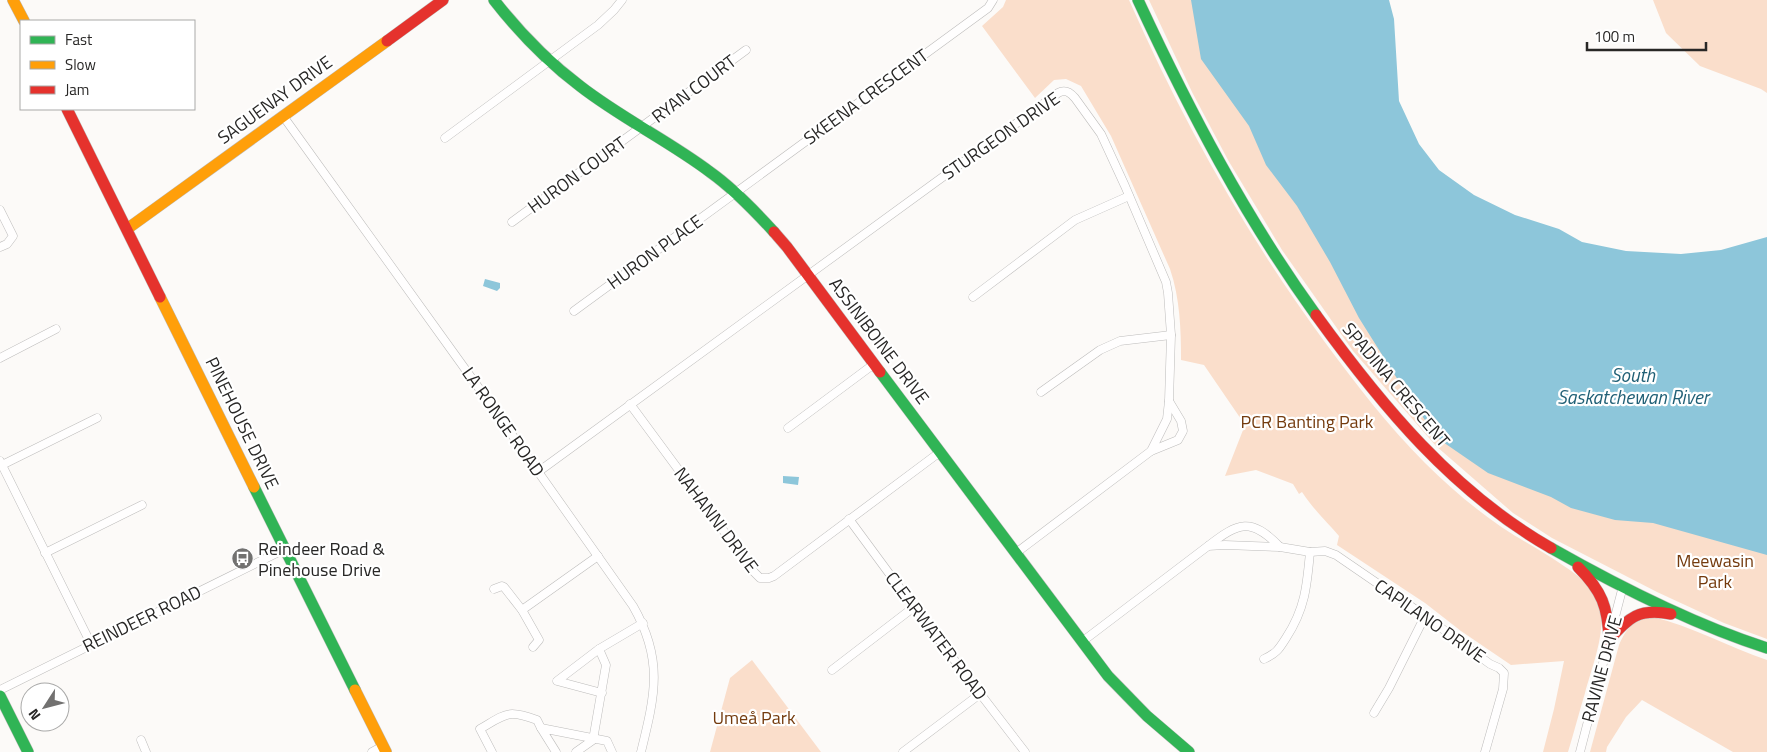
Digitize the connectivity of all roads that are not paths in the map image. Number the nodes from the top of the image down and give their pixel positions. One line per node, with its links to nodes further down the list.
1 (13, 0): 7 (street)
2 (443, 0): 11 (street, SAGUENAY DRIVE)
3 (494, 0): 9 (street, ASSINIBOINE DRIVE)
4 (622, 0): 9 (street)
5 (993, 0): 14 (street, SKEENA CRESCENT)
6 (1138, 0): 45 (street, SPADINA CRESCENT)
7 (23, 20)
8 (746, 50): 12 (street, RYAN COURT)
9 (550, 60): 12 (street, ASSINIBOINE DRIVE); 13 (street)
10 (68, 110): 18 (street, PINEHOUSE DRIVE)
11 (283, 116): 18 (street, SAGUENAY DRIVE); 35 (street, LA RONGE ROAD)
12 (643, 127): 14 (street, ASSINIBOINE DRIVE); 17 (street, HURON COURT)
13 (445, 138)
14 (736, 192): 20 (street, ASSINIBOINE DRIVE); 22 (street, HURON PLACE)
15 (1129, 196): 20 (street, STURGEON DRIVE); 21 (street); 24 (street, STURGEON DRIVE)
16 (0, 210): 19 (street)
17 (512, 222)
18 (128, 229): 40 (street, PINEHOUSE DRIVE)
19 (0, 247)
20 (808, 274): 26 (street, ASSINIBOINE DRIVE); 29 (street)
21 (973, 297)
22 (574, 311)
23 (56, 329): 25 (street)
24 (1171, 336): 27 (street); 28 (street, STURGEON DRIVE)
25 (0, 358)
26 (874, 364): 31 (street); 33 (street, ASSINIBOINE DRIVE)
27 (1041, 392)
28 (1169, 401): 32 (street, STURGEON DRIVE); 32 (street, STURGEON DRIVE)
29 (630, 404): 35 (street); 37 (street, NAHANNI DRIVE)
30 (97, 418): 34 (street)
31 (788, 428)
32 (1151, 451): 43 (street, STURGEON DRIVE)
33 (940, 452): 37 (street, NAHANNI DRIVE); 43 (street, ASSINIBOINE DRIVE)
34 (1, 463): 42 (street)
35 (538, 472): 44 (street, LA RONGE ROAD)
36 (142, 505): 42 (street)
37 (849, 519): 48 (street, CLEARWATER ROAD)
38 (1208, 546): 39 (street, CAPILANO DRIVE); 39 (street); 54 (street)
39 (1280, 547): 41 (street, CAPILANO DRIVE)
40 (284, 549): 55 (street, REINDEER ROAD); 69 (street, PINEHOUSE DRIVE)
41 (1310, 552): 50 (street, CAPILANO DRIVE); 59 (street)
42 (44, 553): 55 (street)
43 (1016, 553): 54 (street, ASSINIBOINE DRIVE)
44 (598, 556): 49 (street); 52 (street, LA RONGE ROAD)
45 (1569, 558): 46 (street, SPADINA CRESCENT); 53 (street)
46 (1624, 586): 51 (street, SPADINA CRESCENT); 53 (street, RAVINE DRIVE)
47 (494, 589): 49 (street)
48 (914, 607): 60 (street); 63 (street, CLEARWATER ROAD)
49 (522, 610): 56 (street)
50 (1426, 616): 65 (street); 81 (street, CAPILANO DRIVE)
51 (1691, 618): 53 (street); 57 (street, SPADINA CRESCENT)
52 (643, 623): 58 (street); 77 (street, LA RONGE ROAD)
53 (1609, 640): 82 (street, RAVINE DRIVE)
54 (1083, 641): 80 (street, ASSINIBOINE DRIVE)
55 (91, 644): 61 (street, REINDEER ROAD)
56 (533, 646)
57 (1767, 648)
58 (598, 649): 62 (street); 62 (street)
59 (1264, 659)
60 (832, 670)
61 (0, 690)
62 (602, 693): 68 (street)
63 (980, 694): 78 (street); 79 (street, CLEARWATER ROAD)
64 (0, 696): 70 (street)
65 (1374, 713)
66 (541, 728): 68 (street); 73 (street); 74 (street)
67 (141, 740): 71 (street)
68 (593, 740): 75 (street); 76 (street)
69 (384, 749): 72 (street)
70 (28, 752)
71 (146, 752)
72 (372, 752)
73 (492, 752)
74 (556, 752)
75 (576, 752)
76 (612, 752)
77 (641, 752)
78 (903, 752)
79 (1025, 752)
80 (1189, 752)
81 (1485, 752)
82 (1580, 752)

